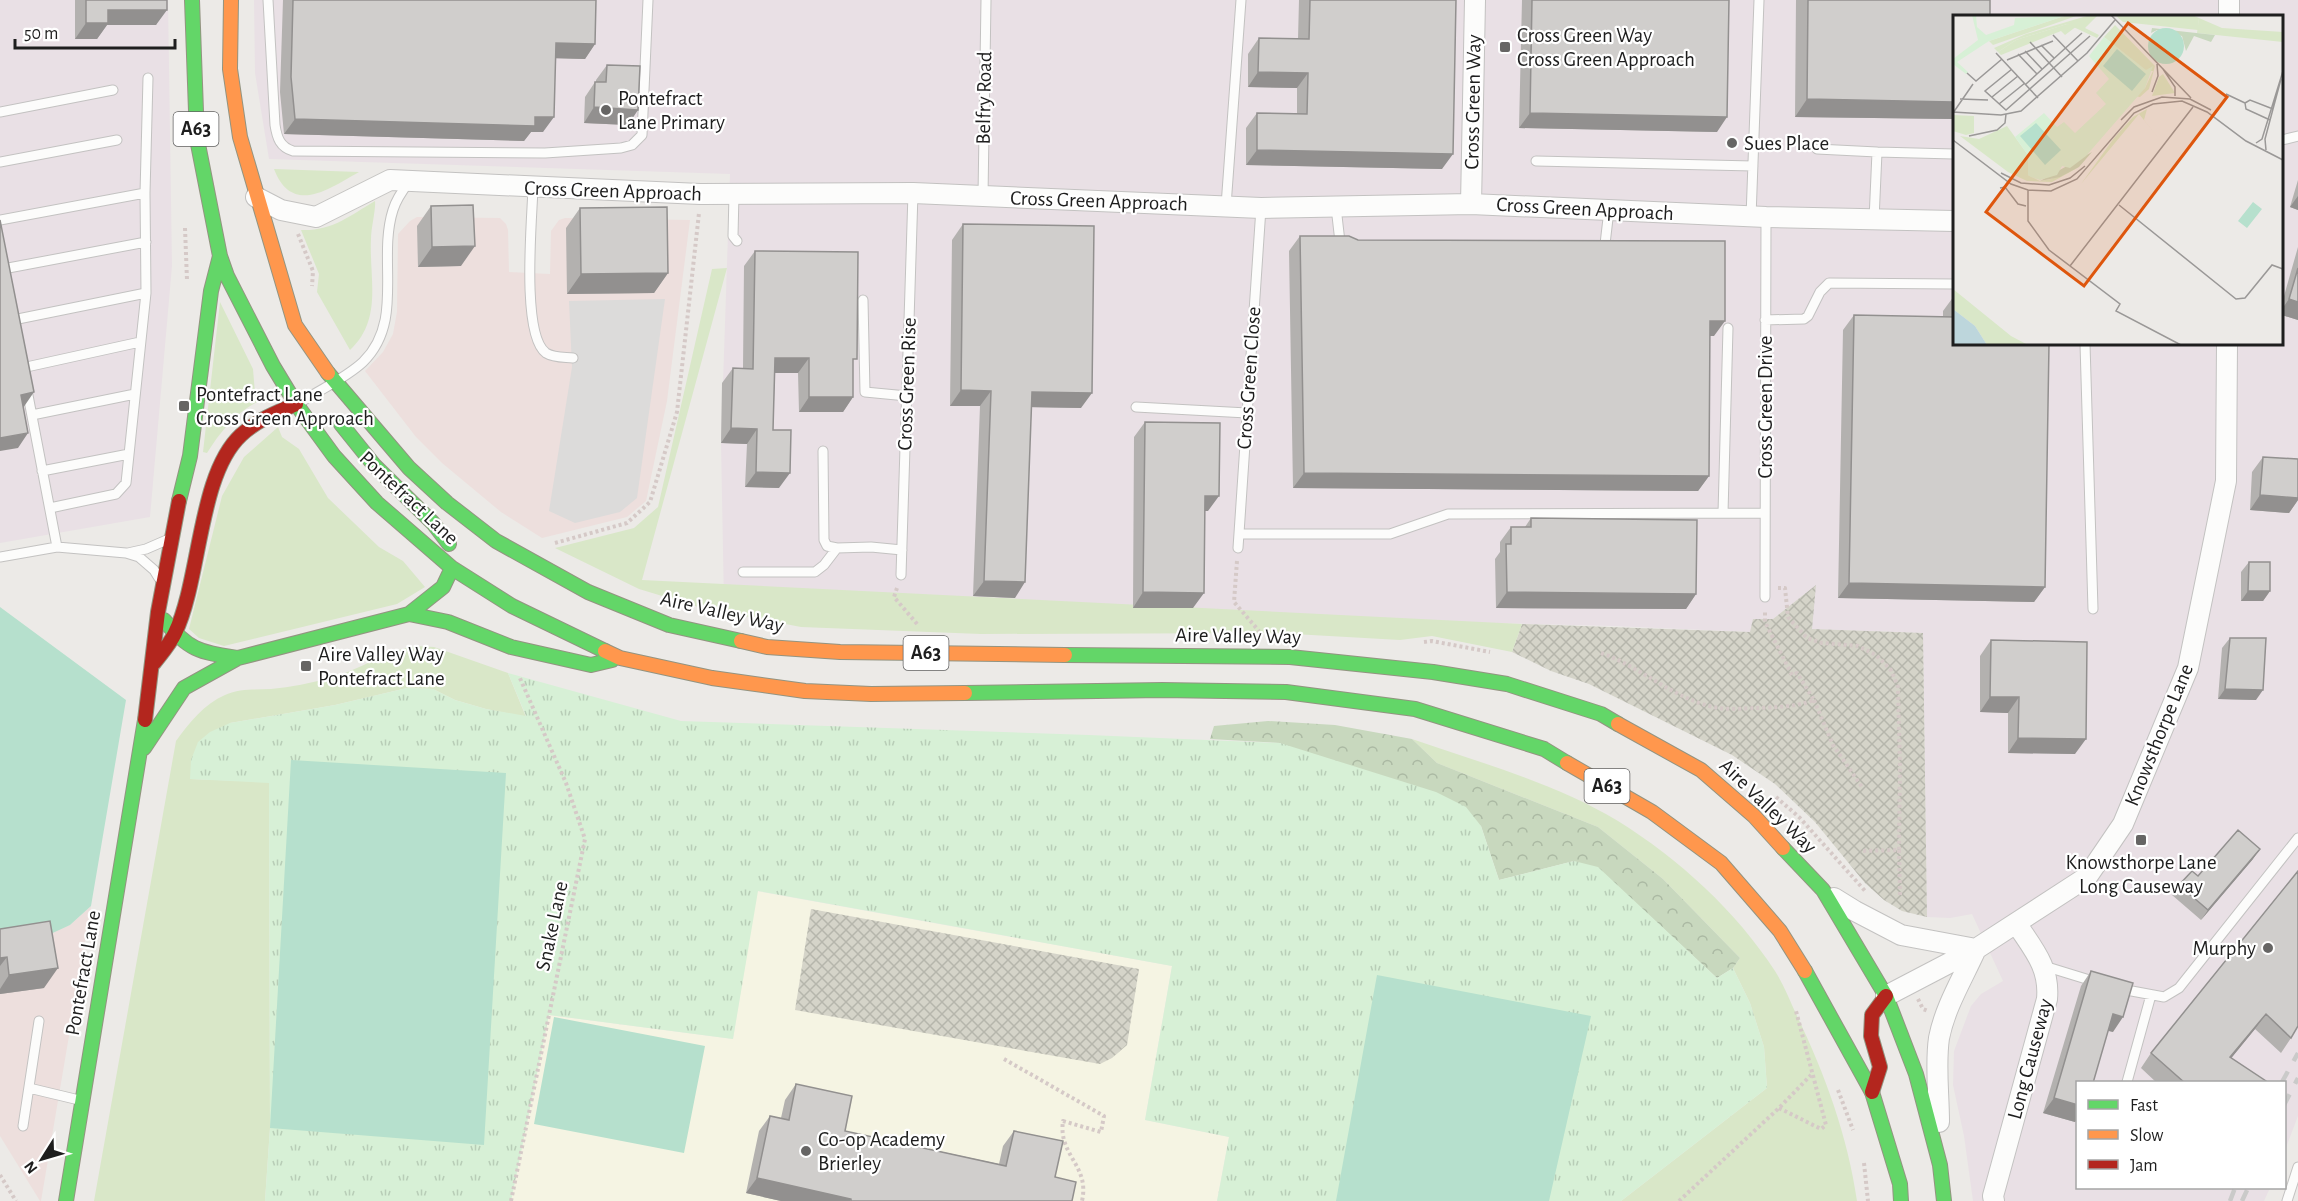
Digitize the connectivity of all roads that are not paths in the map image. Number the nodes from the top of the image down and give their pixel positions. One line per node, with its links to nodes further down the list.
1 (192, 0): 41 (main road, Pontefract Lane / A63)
2 (231, 0): 27 (main road, Pontefract Lane / A63)
3 (268, 0): 4 (lane)
4 (648, 0)
5 (986, 0): 26 (lane, Belfry Road)
6 (1241, 0): 29 (lane)
7 (1475, 0): 28 (street, Cross Green Way)
8 (1759, 0): 20 (lane, Cross Green Drive)
9 (148, 78): 23 (lane)
10 (113, 90): 11 (lane)
11 (0, 112)
12 (2298, 136): 14 (lane)
13 (117, 140): 19 (lane)
14 (2283, 140)
15 (1817, 149): 16 (lane)
16 (1876, 152): 17 (lane); 35 (lane)
17 (1953, 154)
18 (1536, 161): 20 (lane)
19 (0, 162)
20 (1753, 166): 33 (lane, Cross Green Drive)
21 (409, 182): 22 (street, Cross Green Approach); 27 (street, Cross Green Approach); 55 (lane)
22 (533, 188): 25 (street, Cross Green Approach); 54 (lane)
23 (145, 193): 34 (lane); 38 (lane)
24 (913, 193): 25 (street, Cross Green Approach); 26 (street, Cross Green Approach); 57 (lane, Cross Green Rise)
25 (734, 194): 37 (lane)
26 (982, 196): 29 (street, Cross Green Approach)
27 (255, 197): 48 (main road, Pontefract Lane / A63)
28 (1471, 204): 30 (street, Cross Green Approach); 32 (street, Cross Green Approach)
29 (1226, 206): 31 (street, Cross Green Approach)
30 (1336, 207): 31 (street, Cross Green Approach); 39 (lane)
31 (1260, 208): 62 (lane, Cross Green Close)
32 (1609, 210): 33 (street, Cross Green Approach); 40 (lane)
33 (1758, 217): 35 (street, Cross Green Approach); 47 (lane, Cross Green Drive)
34 (0, 220)
35 (1874, 220): 36 (street, Cross Green Approach)
36 (1953, 221)
37 (737, 241)
38 (146, 242): 42 (lane); 44 (lane)
39 (1359, 248)
40 (1588, 249)
41 (220, 256): 59 (main road, Pontefract Lane / A63); 72 (main road, Pontefract Lane)
42 (5, 279)
43 (1953, 284): 47 (lane)
44 (146, 293): 46 (lane); 50 (lane)
45 (863, 300): 57 (lane)
46 (11, 310)
47 (1765, 320): 69 (lane, Cross Green Drive)
48 (295, 325): 53 (main road, A63); 55 (main road, Pontefract Lane / A63)
49 (1728, 328): 68 (lane)
50 (140, 342): 56 (lane); 63 (lane)
51 (2085, 345): 84 (lane)
52 (2227, 345): 94 (street, Knowsthorpe Lane)
53 (294, 346)
54 (573, 358)
55 (334, 382): 58 (lane); 60 (main road, Pontefract Lane / A63)
56 (135, 394): 63 (lane); 65 (lane)
57 (907, 396): 76 (lane, Cross Green Rise)
58 (324, 397): 59 (main road); 60 (main road); 79 (main road)
59 (296, 404): 79 (main road, Pontefract Lane / A63); 87 (main road)
60 (352, 404): 70 (main road, Pontefract Lane / A63)
61 (1136, 407): 62 (lane)
62 (1247, 413): 71 (lane, Cross Green Close)
63 (32, 415): 66 (lane)
64 (823, 451): 74 (lane)
65 (129, 454): 66 (lane); 67 (lane)
66 (42, 471): 67 (lane)
67 (50, 508): 73 (lane)
68 (1723, 513): 69 (lane); 71 (lane)
69 (1765, 513): 83 (lane, Cross Green Drive)
70 (483, 531): 93 (main road, Aire Valley Way / A63)
71 (1239, 534): 75 (lane, Cross Green Close)
72 (172, 538): 77 (lane); 82 (main road, Pontefract Lane)
73 (57, 547): 77 (lane); 78 (lane)
74 (837, 548): 76 (lane); 80 (lane)
75 (1238, 548)
76 (902, 550): 81 (lane, Cross Green Rise)
77 (126, 553): 82 (lane)
78 (0, 557)
79 (452, 568): 86 (main road, Pontefract Lane); 89 (main road, A63)
80 (743, 572)
81 (901, 575)
82 (163, 585): 85 (main road, Pontefract Lane)
83 (1765, 592)
84 (2093, 609)
85 (158, 612): 87 (main road); 90 (main road, Pontefract Lane)
86 (409, 614): 88 (main road, Pontefract Lane); 89 (main road, A63)
87 (175, 634): 88 (main road); 90 (main road)
88 (238, 658): 91 (main road, Pontefract Lane)
89 (620, 658): 97 (main road, A63)
90 (151, 668): 91 (main road, Pontefract Lane)
91 (141, 752): 106 (main road, Pontefract Lane)
92 (2298, 838): 98 (lane)
93 (1823, 891): 95 (street); 99 (main road, Aire Valley Way / A63)
94 (2016, 923): 95 (street, Knowsthorpe Lane); 96 (street, Long Causeway)
95 (1976, 949): 99 (street, Knowsthorpe Lane); 108 (street)
96 (2044, 966): 98 (lane); 113 (street, Long Causeway)
97 (1819, 995): 100 (main road); 105 (main road, A63)
98 (2151, 995): 103 (lane)
99 (1886, 996): 101 (main road); 105 (main road); 108 (main road, A63)
100 (1834, 1001)
101 (1859, 1005)
102 (39, 1021): 104 (lane)
103 (2128, 1081)
104 (29, 1088): 106 (lane); 107 (lane)
105 (1872, 1092): 111 (main road, A63)
106 (82, 1101): 110 (main road, Pontefract Lane)
107 (23, 1126)
108 (1940, 1165): 112 (main road, A63)
109 (2298, 1167): 114 (lane)
110 (66, 1201)
111 (1901, 1201)
112 (1944, 1201)
113 (1994, 1201)
114 (2287, 1201)

